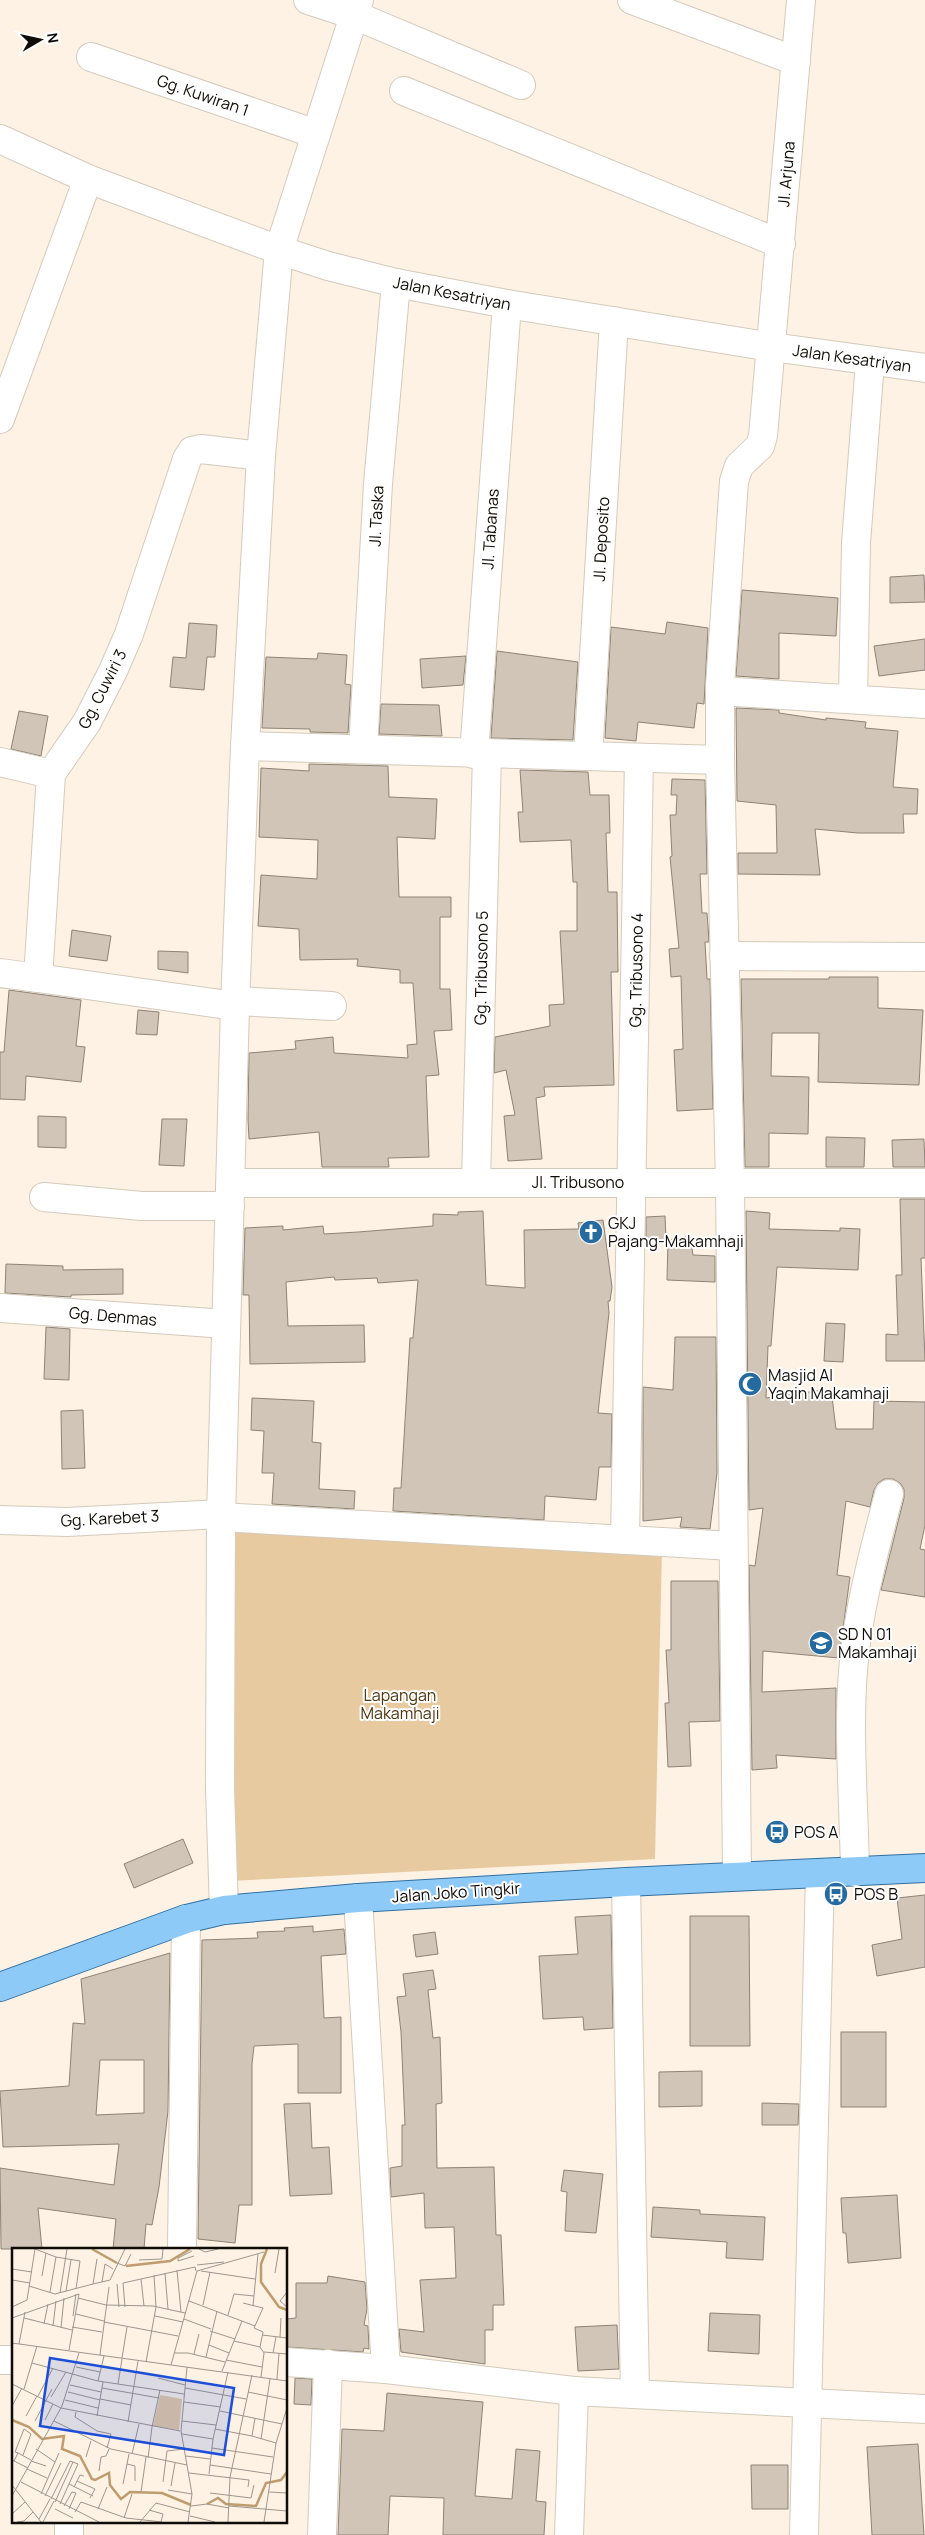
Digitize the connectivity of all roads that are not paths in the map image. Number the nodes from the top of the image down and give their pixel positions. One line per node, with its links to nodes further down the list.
1 (308, 0): 4 (street)
2 (632, 0): 6 (street)
3 (800, 0): 6 (street, Jl. Arjuna)
4 (356, 7): 7 (street); 9 (street)
5 (91, 57): 9 (street, Gg. Kuwiran 1)
6 (796, 61): 12 (street, Jl. Arjuna)
7 (520, 85)
8 (404, 91): 12 (street)
9 (316, 134): 13 (street)
10 (0, 140): 11 (street, Jalan Kesatriyan)
11 (88, 179): 13 (street, Jalan Kesatriyan); 20 (street)
12 (781, 244): 17 (street, Jl. Arjuna)
13 (279, 250): 14 (street, Jalan Kesatriyan); 21 (street)
14 (396, 283): 15 (street, Jalan Kesatriyan); 26 (street, Jl. Taska)
15 (507, 304): 16 (street, Jalan Kesatriyan); 27 (street, Jl. Tabanas)
16 (614, 321): 17 (street, Jalan Kesatriyan); 28 (street, Jl. Deposito)
17 (772, 347): 18 (street, Jalan Kesatriyan); 22 (street, Jl. Arjuna)
18 (870, 362): 19 (street, Jalan Kesatriyan); 23 (street)
19 (925, 368)
20 (0, 416)
21 (261, 456): 25 (street); 32 (street, Gg. Cuwiri 3)
22 (720, 691): 23 (street); 30 (street, Jl. Arjuna)
23 (854, 698): 24 (street)
24 (925, 704)
25 (245, 746): 26 (street); 36 (street)
26 (363, 750): 27 (street)
27 (480, 754): 28 (street); 38 (street, Gg. Tribusono 5)
28 (588, 756): 29 (street)
29 (639, 758): 30 (street); 39 (street, Gg. Tribusono 4)
30 (720, 760): 33 (street, Jl. Arjuna)
31 (0, 762): 32 (street)
32 (51, 774): 35 (street)
33 (724, 956): 34 (street); 41 (street, Jl. Arjuna)
34 (925, 957)
35 (18, 976): 36 (street)
36 (235, 1003): 37 (street); 42 (street)
37 (332, 1006)
38 (476, 1182): 39 (street, Jl. Tribusono); 42 (street, Jl. Tribusono)
39 (633, 1182): 41 (street, Jl. Tribusono); 49 (street, Gg. Tribusono 4)
40 (925, 1183): 41 (street, Jl. Tribusono)
41 (730, 1184): 50 (street, Jl. Arjuna)
42 (231, 1195): 43 (street, Jl. Tribusono); 45 (street)
43 (44, 1197)
44 (0, 1308): 45 (street, Gg. Denmas)
45 (226, 1324): 47 (street)
46 (888, 1494): 52 (street)
47 (221, 1515): 48 (street, Gg. Karebet 3); 49 (street, Gg. Karebet 3); 57 (street)
48 (0, 1520)
49 (625, 1540): 50 (street, Gg. Karebet 3)
50 (734, 1546): 54 (street, Jl. Arjuna)
51 (925, 1868): 52 (main road, Jalan Joko Tingkir)
52 (856, 1872): 53 (main road, Jalan Joko Tingkir)
53 (820, 1874): 54 (main road, Jalan Joko Tingkir); 66 (street)
54 (737, 1875): 55 (main road, Jalan Joko Tingkir)
55 (626, 1882): 56 (main road, Jalan Joko Tingkir); 65 (street)
56 (358, 1898): 57 (main road, Jalan Joko Tingkir); 63 (street)
57 (224, 1910): 58 (main road, Jalan Joko Tingkir)
58 (186, 1919): 59 (main road, Jalan Joko Tingkir); 60 (street)
59 (0, 1987)
60 (182, 2248)
61 (288, 2362): 62 (street)
62 (328, 2364): 63 (street); 70 (street)
63 (386, 2368): 64 (street)
64 (574, 2391): 65 (street); 71 (street)
65 (635, 2394): 66 (street)
66 (808, 2403): 67 (street); 72 (street)
67 (925, 2409)
68 (69, 2522): 69 (street)
69 (69, 2535)
70 (322, 2535)
71 (569, 2535)
72 (804, 2535)

